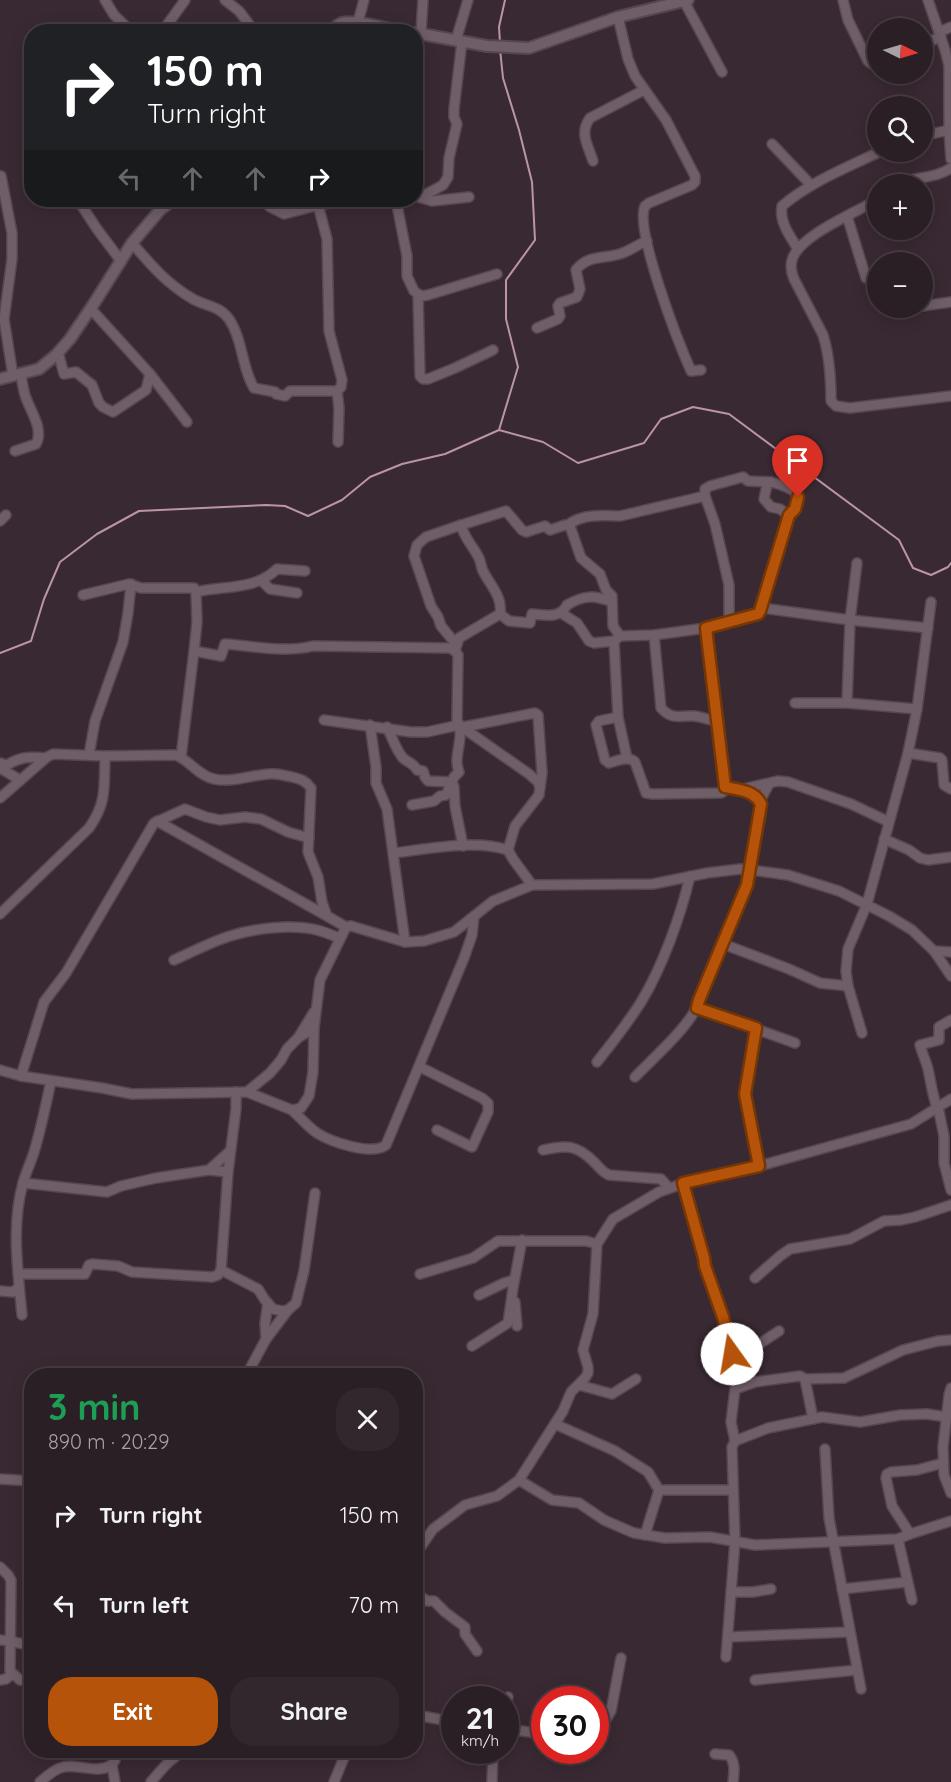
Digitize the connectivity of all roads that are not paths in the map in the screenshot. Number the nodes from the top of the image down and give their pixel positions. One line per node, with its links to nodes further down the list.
1 (105, 0): 12 (street)
2 (185, 0): 13 (street)
3 (225, 0): 14 (street)
4 (364, 0): 11 (street)
5 (423, 0): 17 (street)
6 (468, 0): 22 (street)
7 (843, 0): 24 (street)
8 (928, 0): 20 (street)
9 (686, 1): 10 (street); 25 (street)
10 (618, 17): 22 (street); 26 (street)
11 (358, 22): 15 (street); 16 (street)
12 (124, 24)
13 (168, 24)
14 (249, 24)
15 (340, 24)
16 (365, 24)
17 (419, 24)
18 (951, 27): 20 (street)
19 (423, 34): 22 (street)
20 (940, 34): 21 (street); 23 (street)
21 (933, 38)
22 (459, 40): 37 (street)
23 (948, 50): 27 (street)
24 (867, 59)
25 (723, 72)
26 (644, 90): 32 (street); 48 (street)
27 (949, 130): 28 (street); 31 (street)
28 (933, 133)
29 (772, 144): 36 (street)
30 (867, 158): 36 (street)
31 (951, 159)
32 (593, 161)
33 (951, 168): 34 (street)
34 (933, 175)
35 (1, 176): 51 (street)
36 (811, 185): 50 (street)
37 (423, 195)
38 (469, 197): 39 (street)
39 (423, 198)
40 (867, 206): 47 (street)
41 (83, 207): 53 (street)
42 (164, 207): 49 (street)
43 (270, 207): 44 (street)
44 (310, 207)
45 (319, 207): 68 (street)
46 (397, 207): 56 (street)
47 (847, 216): 50 (street); 55 (street)
48 (647, 241): 61 (street); 64 (street)
49 (132, 243): 53 (street); 68 (street)
50 (798, 249): 69 (street)
51 (12, 259): 52 (street); 60 (street)
52 (0, 260)
53 (121, 261): 59 (street)
54 (497, 274): 56 (street)
55 (866, 278)
56 (418, 294): 62 (street)
57 (951, 302): 58 (street)
58 (933, 304)
59 (91, 309): 63 (street); 65 (street)
60 (2, 325): 66 (street)
61 (537, 328)
62 (493, 350)
63 (58, 352): 65 (street); 66 (street)
64 (701, 370)
65 (150, 374): 70 (street)
66 (17, 375): 67 (street); 72 (street)
67 (0, 379)
68 (337, 391): 71 (street)
69 (951, 396)
70 (187, 422)
71 (338, 442)
72 (15, 451)
73 (771, 482): 74 (street); 75 (street); 75 (street)
74 (705, 496): 77 (street); 90 (street)
75 (789, 515): 87 (street)
76 (461, 525): 77 (street); 89 (street); 96 (street)
77 (568, 525): 85 (street)
78 (857, 563): 91 (street)
79 (305, 571): 80 (street)
80 (262, 580): 82 (street); 83 (street)
81 (131, 584): 82 (street); 84 (street); 108 (street)
82 (196, 592): 97 (street)
83 (297, 593)
84 (83, 595)
85 (612, 602): 88 (street); 95 (street)
86 (931, 602): 93 (street)
87 (762, 608): 90 (street); 91 (street)
88 (561, 613): 89 (street); 95 (street)
89 (500, 614): 96 (street)
90 (729, 620): 92 (street)
91 (850, 620): 93 (street); 99 (street)
92 (706, 628): 94 (street); 103 (street)
93 (928, 628): 100 (street)
94 (654, 635): 95 (street); 103 (street)
95 (617, 638): 101 (street)
96 (456, 647): 97 (street); 105 (street)
97 (194, 651): 110 (street)
98 (795, 703): 99 (street)
99 (847, 703): 100 (street)
100 (917, 710): 107 (street)
101 (618, 717): 112 (street); 112 (street)
102 (324, 720): 104 (street)
103 (719, 722): 118 (street)
104 (370, 725): 106 (street); 131 (street)
105 (461, 726): 106 (street); 116 (street); 119 (street); 119 (street)
106 (387, 727): 116 (street)
107 (908, 753): 120 (street); 126 (street)
108 (89, 755): 109 (street); 111 (street)
109 (105, 756): 110 (street); 137 (street)
110 (181, 757): 127 (street)
111 (45, 759): 113 (street); 115 (street)
112 (627, 759): 118 (street)
113 (0, 763)
114 (0, 768): 115 (street)
115 (20, 780): 122 (street)
116 (452, 782): 124 (street); 129 (street)
117 (769, 784): 121 (street); 123 (street); 126 (street)
118 (725, 787): 121 (street)
119 (540, 788): 130 (street)
120 (951, 789)
121 (739, 790): 123 (street)
122 (0, 798)
123 (760, 801): 133 (street)
124 (412, 805)
125 (157, 821): 127 (street); 138 (street); 160 (street)
126 (889, 822): 128 (street)
127 (309, 838): 138 (street)
128 (884, 839): 132 (street); 136 (street)
129 (463, 846): 130 (street); 131 (street)
130 (508, 850): 135 (street)
131 (393, 853): 142 (street)
132 (951, 857)
133 (751, 870): 134 (street); 136 (street); 143 (street)
134 (690, 876): 135 (street); 157 (street)
135 (531, 885): 139 (street)
136 (867, 904): 144 (street); 148 (street)
137 (0, 914)
138 (327, 916): 140 (street)
139 (474, 916): 142 (street); 158 (street)
140 (346, 927): 141 (street); 142 (street)
141 (339, 938): 146 (street); 150 (street)
142 (405, 942)
143 (723, 944): 148 (street); 149 (street)
144 (934, 951): 145 (street); 147 (street)
145 (951, 952)
146 (174, 960)
147 (951, 976)
148 (848, 986): 154 (street)
149 (697, 1008): 153 (street); 161 (street)
150 (316, 1009): 152 (street); 155 (street)
151 (951, 1020): 166 (street)
152 (314, 1028): 155 (street); 167 (street)
153 (756, 1028): 156 (street); 171 (street)
154 (862, 1033)
155 (298, 1038): 164 (street)
156 (795, 1043)
157 (597, 1062)
158 (420, 1067): 167 (street); 168 (street)
159 (0, 1070): 160 (street)
160 (21, 1076): 162 (street)
161 (635, 1077)
162 (51, 1081): 163 (street); 174 (street)
163 (236, 1092): 164 (street); 170 (street)
164 (247, 1092): 167 (street)
165 (951, 1099): 166 (street)
166 (937, 1107): 171 (street); 177 (street)
167 (292, 1110)
168 (437, 1130)
169 (543, 1150): 176 (street)
170 (230, 1151): 172 (street); 173 (street)
171 (759, 1166): 175 (street)
172 (209, 1170): 173 (street); 174 (street)
173 (228, 1172): 182 (street)
174 (23, 1183): 183 (street)
175 (683, 1183): 176 (street); 194 (street)
176 (669, 1188): 181 (street)
177 (951, 1190)
178 (315, 1193): 191 (street)
179 (951, 1205): 185 (street)
180 (522, 1240): 181 (street); 184 (street); 186 (street)
181 (597, 1244): 201 (street)
182 (221, 1270): 183 (street); 190 (street)
183 (18, 1274): 187 (street)
184 (420, 1274)
185 (755, 1278)
186 (513, 1284): 189 (street); 193 (street); 197 (street)
187 (19, 1287): 188 (street); 192 (street)
188 (0, 1291)
189 (479, 1295)
190 (268, 1303): 191 (street); 195 (street)
191 (288, 1310): 195 (street)
192 (22, 1315)
193 (517, 1326)
194 (779, 1331)
195 (266, 1339): 198 (street)
196 (951, 1340): 200 (street)
197 (472, 1346)
198 (250, 1368)
199 (636, 1379): 201 (street)
200 (805, 1379): 204 (street); 206 (street)
201 (579, 1385): 205 (street)
202 (951, 1388): 203 (street)
203 (946, 1417): 204 (street); 208 (street)
204 (813, 1419): 206 (street)
205 (555, 1424): 211 (street); 212 (street)
206 (735, 1441): 213 (street)
207 (825, 1449): 220 (street)
208 (943, 1463): 214 (street); 216 (street)
209 (0, 1479): 210 (street)
210 (24, 1480)
211 (519, 1480): 217 (street); 221 (street)
212 (658, 1490): 213 (street); 217 (street)
213 (733, 1490): 219 (street)
214 (951, 1493)
215 (951, 1521): 216 (street)
216 (910, 1534): 218 (street)
217 (645, 1535): 219 (street)
218 (898, 1539): 220 (street); 223 (street)
219 (735, 1541): 220 (street); 226 (street)
220 (833, 1542): 225 (street)
221 (423, 1544)
222 (0, 1567): 232 (street)
223 (908, 1582): 225 (street); 228 (street)
224 (771, 1589): 226 (street)
225 (842, 1590): 229 (street)
226 (731, 1592): 230 (street)
227 (423, 1598): 234 (street)
228 (912, 1600)
229 (849, 1632): 230 (street); 237 (street)
230 (728, 1637): 235 (street)
231 (0, 1640): 232 (street)
232 (10, 1641): 233 (street); 238 (street)
233 (24, 1645)
234 (477, 1651)
235 (726, 1657)
236 (621, 1658): 243 (street)
237 (857, 1670): 241 (street); 242 (street)
238 (12, 1674): 239 (street); 240 (street)
239 (0, 1680)
240 (24, 1680)
241 (755, 1680)
242 (861, 1689)
243 (609, 1714)
244 (423, 1716): 245 (street)
245 (441, 1720)
246 (715, 1754): 257 (street)
247 (115, 1758): 251 (street)
248 (172, 1758): 254 (street)
249 (344, 1758): 255 (street)
250 (493, 1764): 256 (street)
251 (112, 1765): 252 (street); 253 (street)
252 (40, 1782)
253 (115, 1782)
254 (151, 1782)
255 (334, 1782)
256 (492, 1782)
257 (733, 1782)

